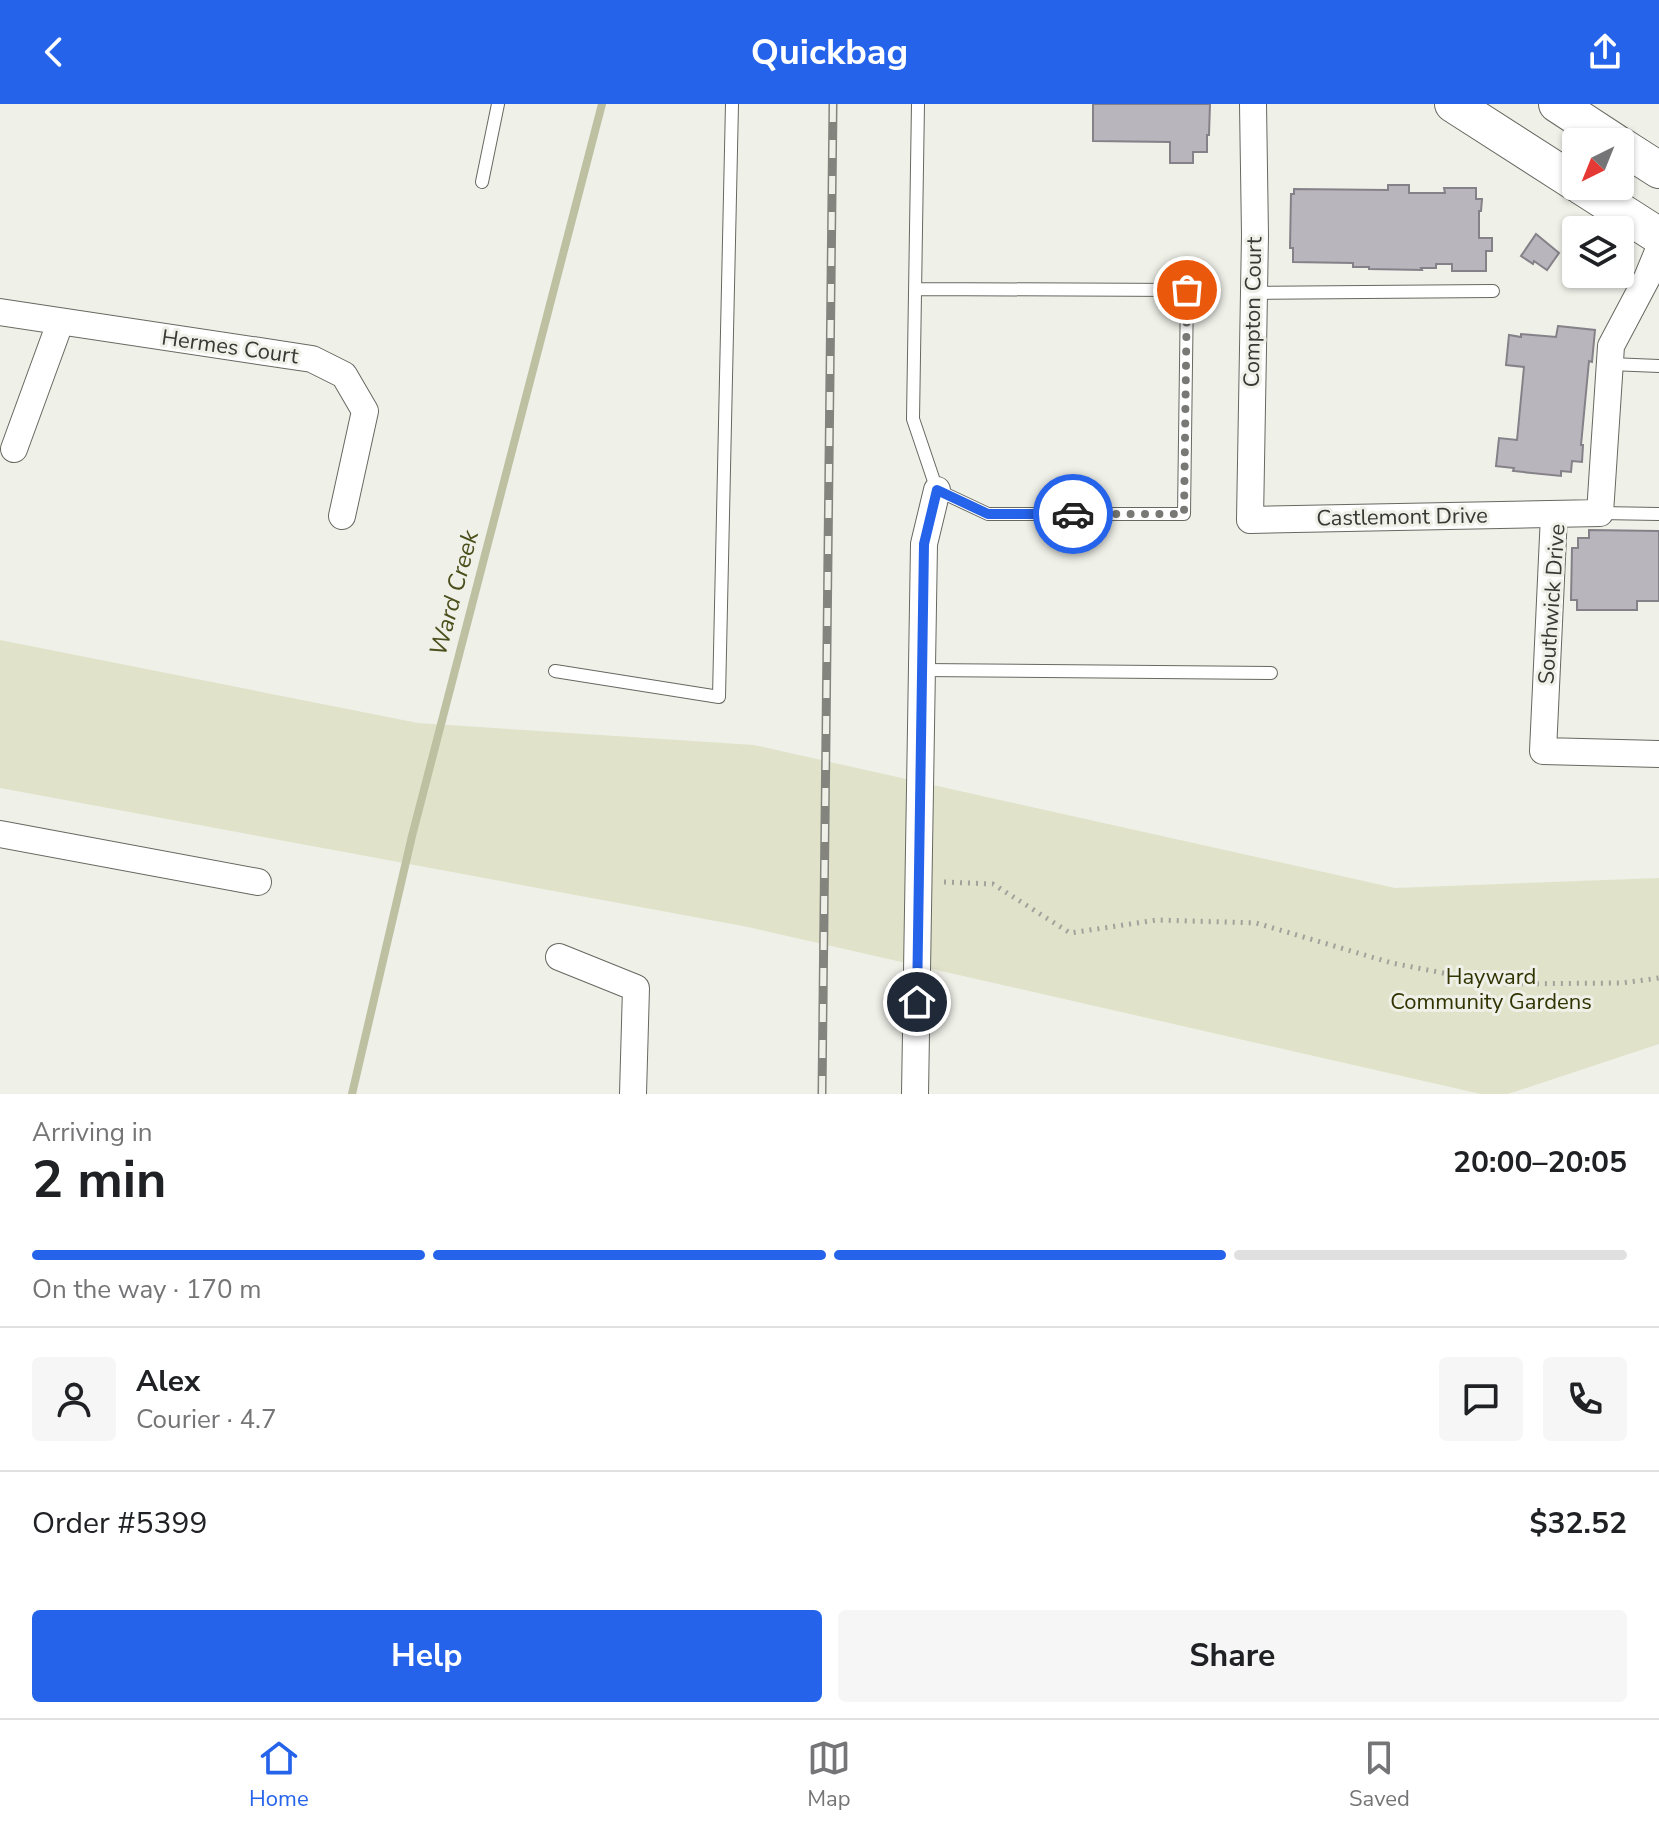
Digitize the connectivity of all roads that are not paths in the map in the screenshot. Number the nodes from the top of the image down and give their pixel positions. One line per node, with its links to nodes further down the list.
1 (498, 104): 11 (lane)
2 (732, 104): 30 (lane)
3 (918, 104): 15 (lane)
4 (1253, 104): 17 (street, Compton Court)
5 (1453, 104): 10 (main road)
6 (1557, 104): 7 (main road)
7 (1594, 128)
8 (1634, 154): 9 (main road)
9 (1659, 170)
10 (1562, 174)
11 (482, 182)
12 (1603, 200): 13 (main road)
13 (1659, 236)
14 (1659, 249): 20 (street, Southwick Drive)
15 (915, 289): 23 (lane); 23 (lane)
16 (1493, 291): 17 (lane)
17 (1254, 293): 28 (street, Compton Court)
18 (0, 312): 19 (street, Hermes Court)
19 (60, 323): 22 (street); 27 (street, Hermes Court)
20 (1610, 364): 21 (lane); 24 (street, Southwick Drive)
21 (1659, 366)
22 (14, 449)
23 (937, 490): 29 (street)
24 (1600, 513): 25 (lane); 26 (street, Southwick Drive)
25 (1659, 514)
26 (1554, 515): 28 (street, Castlemont Drive); 32 (street, Southwick Drive)
27 (342, 516)
28 (1250, 520)
29 (922, 670): 31 (lane); 37 (street)
30 (555, 671)
31 (1271, 673)
32 (1659, 754)
33 (0, 834): 34 (street)
34 (258, 882)
35 (559, 957): 36 (street)
36 (633, 1094)
37 (915, 1094)

